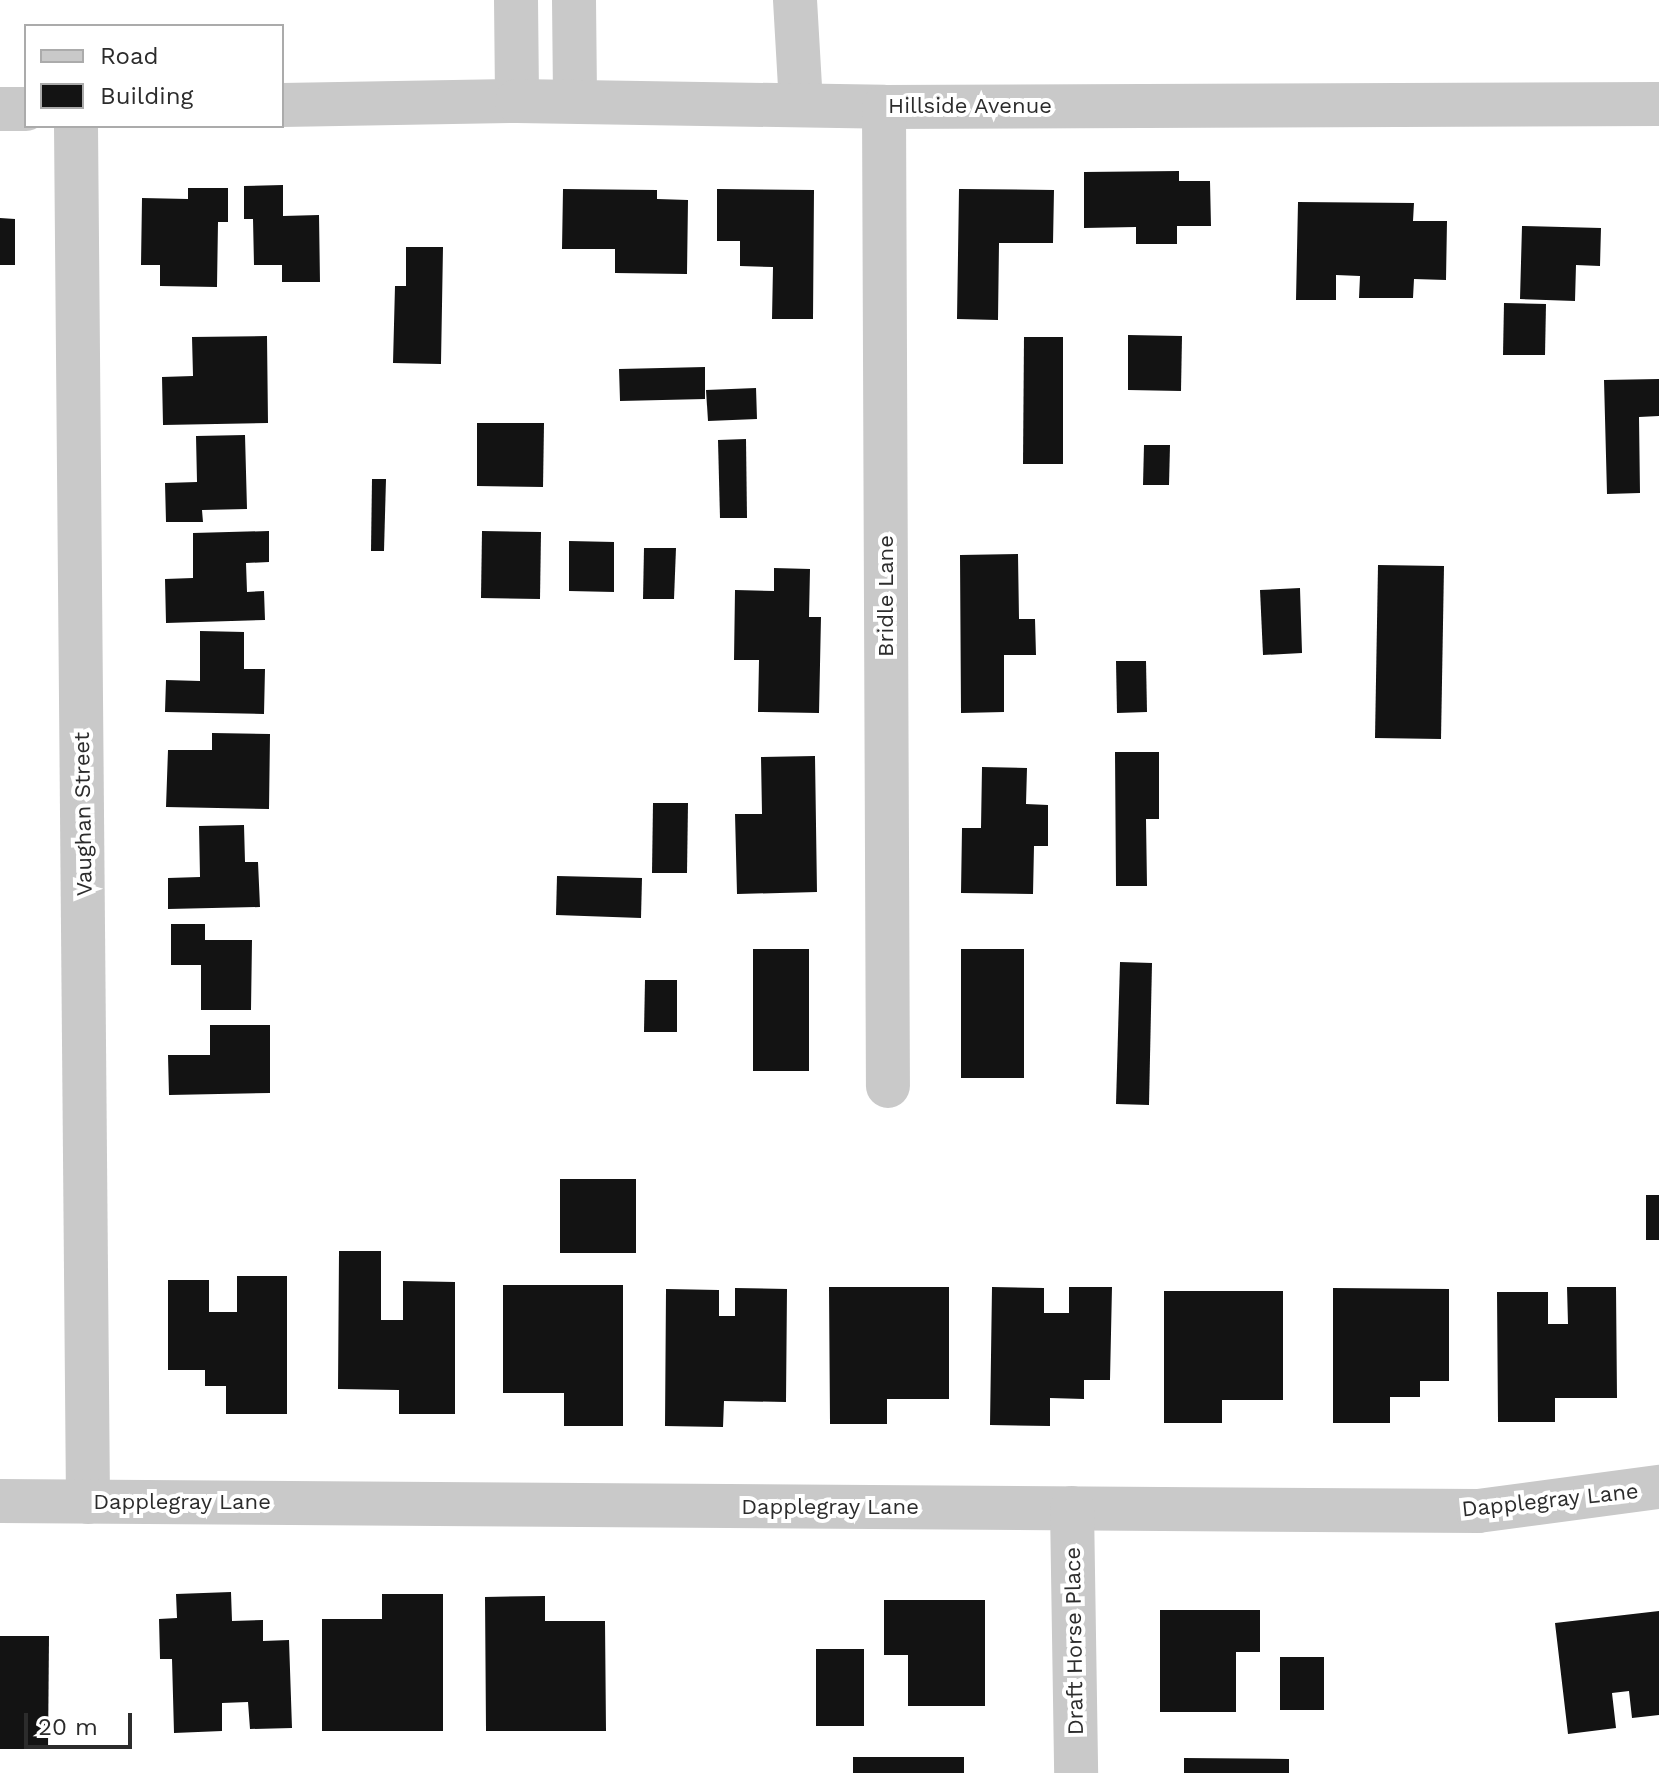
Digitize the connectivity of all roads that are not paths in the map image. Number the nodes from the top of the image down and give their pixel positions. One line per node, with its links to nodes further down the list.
1 (516, 0): 6 (street)
2 (574, 0): 7 (street)
3 (795, 0): 5 (street)
4 (821, 0): 5 (street)
5 (798, 60): 10 (street)
6 (517, 101): 7 (street, Hillside Avenue); 9 (street, Hillside Avenue)
7 (575, 101): 10 (street, Hillside Avenue)
8 (1659, 104): 11 (street, Hillside Avenue)
9 (284, 105)
10 (801, 105): 11 (street, Hillside Avenue)
11 (884, 107): 15 (street, Bridle Lane)
12 (0, 109): 13 (street)
13 (24, 109)
14 (76, 128): 18 (street, Vaughan Street)
15 (888, 1086)
16 (1659, 1487): 19 (street, Dapplegray Lane)
17 (0, 1501): 18 (street, Dapplegray Lane)
18 (88, 1502): 19 (street, Dapplegray Lane)
19 (1072, 1508): 20 (street, Draft Horse Place)
20 (1076, 1773)

